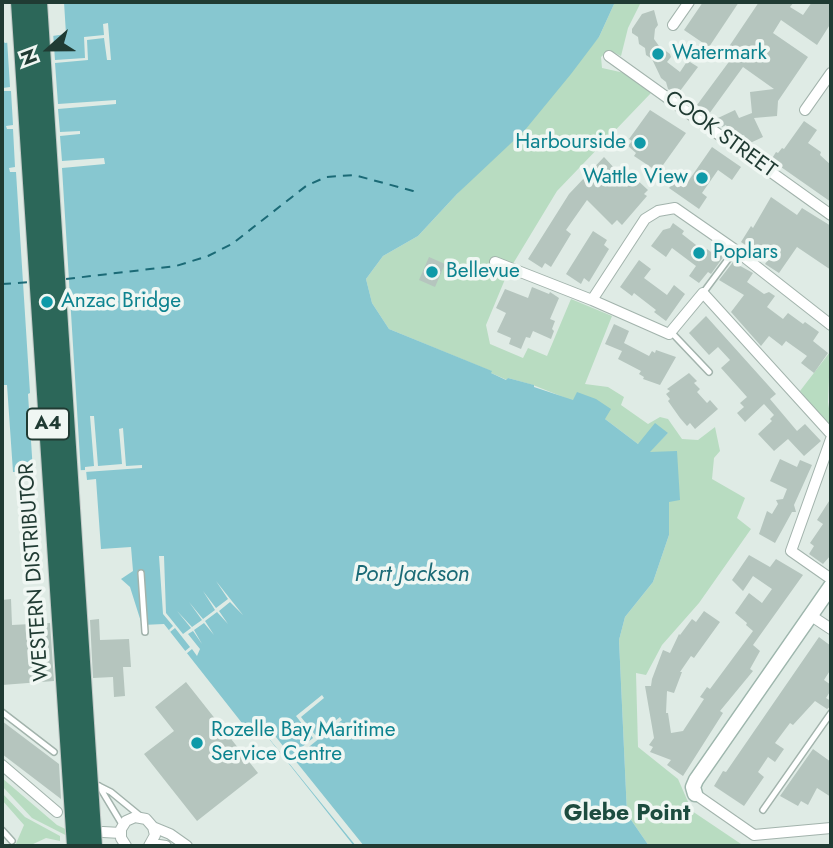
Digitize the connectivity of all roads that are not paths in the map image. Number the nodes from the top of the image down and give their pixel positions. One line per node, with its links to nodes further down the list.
1 (20, 2): 38 (highway, WESTERN DISTRIBUTOR / A4, bridge)
2 (38, 2): 35 (highway, WESTERN DISTRIBUTOR / A4, bridge)
3 (689, 2): 4 (street)
4 (673, 25)
5 (609, 56): 8 (street, COOK STREET)
6 (831, 73): 7 (street)
7 (805, 110)
8 (831, 215)
9 (729, 258): 11 (lane)
10 (495, 262): 12 (street)
11 (703, 293): 14 (street); 16 (street)
12 (592, 300): 13 (street); 14 (street)
13 (831, 325)
14 (672, 333): 15 (lane)
15 (709, 372)
16 (831, 437): 18 (street)
17 (141, 573): 22 (lane)
18 (831, 579)
19 (831, 586): 20 (street)
20 (810, 615): 21 (street); 27 (street)
21 (831, 629)
22 (145, 632)
23 (2, 712): 25 (lane)
24 (831, 713): 28 (lane)
25 (54, 752)
26 (2, 765): 29 (street)
27 (695, 794): 32 (street)
28 (763, 810)
29 (57, 812)
30 (141, 817): 31 (street); 34 (street); 34 (lane)
31 (153, 827): 37 (street); 41 (street)
32 (831, 828)
33 (2, 830): 36 (lane)
34 (122, 830): 35 (street); 39 (street)
35 (98, 839)
36 (12, 841)
37 (150, 845): 40 (street)
38 (76, 846)
39 (126, 846)
40 (166, 846)
41 (187, 846)

